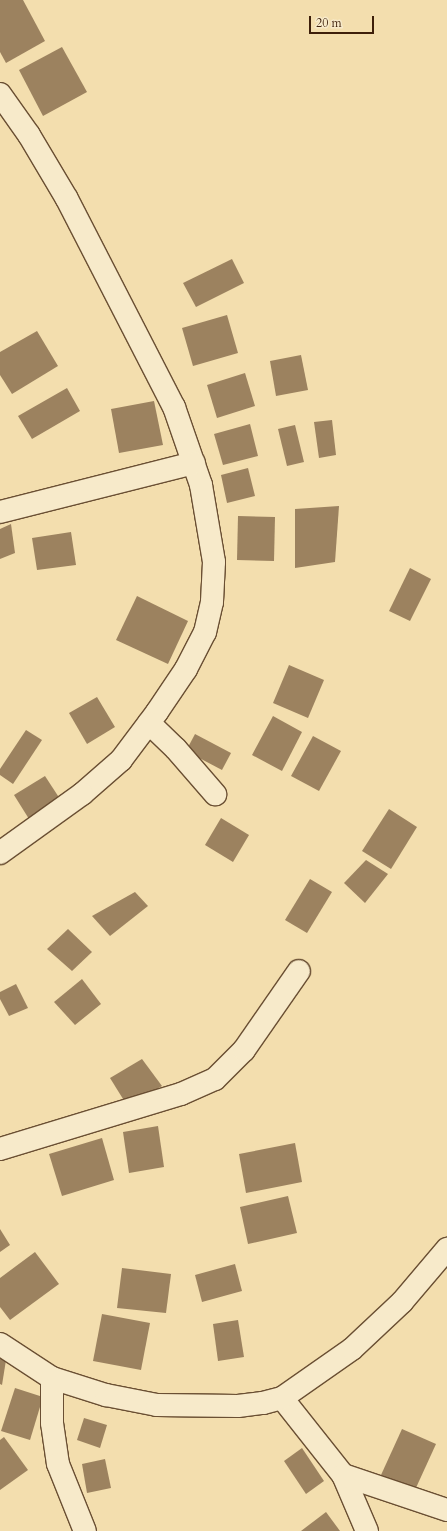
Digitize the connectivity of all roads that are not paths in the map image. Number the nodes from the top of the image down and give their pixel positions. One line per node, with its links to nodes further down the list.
1 (0, 94): 2 (street)
2 (194, 463): 3 (street); 4 (street)
3 (0, 512)
4 (149, 723): 5 (street); 6 (street)
5 (215, 794)
6 (0, 853)
7 (299, 971): 8 (street)
8 (0, 1149)
9 (447, 1250): 12 (street)
10 (0, 1344): 11 (street)
11 (52, 1378): 12 (street); 15 (street)
12 (282, 1398): 13 (street)
13 (343, 1475): 14 (street); 16 (street)
14 (447, 1510)
15 (85, 1531)
16 (367, 1531)

